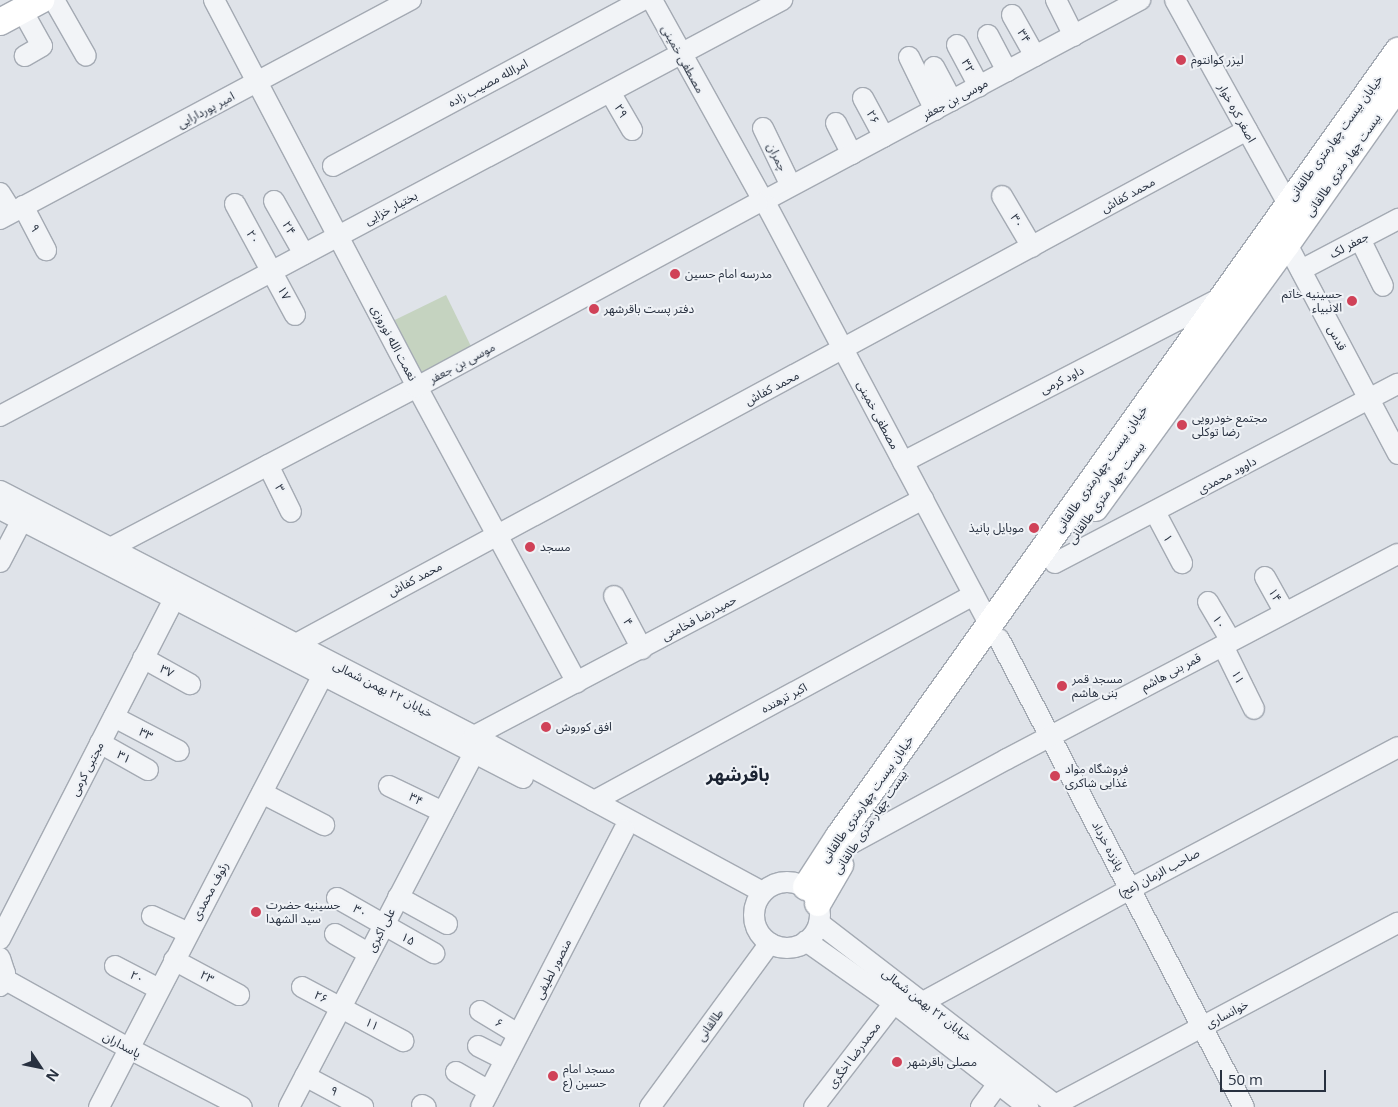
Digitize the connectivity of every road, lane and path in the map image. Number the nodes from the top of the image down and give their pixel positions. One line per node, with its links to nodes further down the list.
1 (54, 0): 18 (street)
2 (214, 0): 23 (street, نعمت الله نوروزی)
3 (411, 0): 23 (street, امیر پوردارایی)
4 (644, 0): 35 (street, امرالله مصیب زاده)
5 (652, 0): 16 (street, مصطفی خمینی)
6 (782, 0): 16 (street, بختیار خزایی)
7 (1056, 0): 13 (street)
8 (1140, 0): 13 (street, موسی بن جعفر)
9 (1175, 0): 32 (street, اصغر کره خوار)
10 (21, 11): 17 (street)
11 (1012, 15): 19 (street, ۳۴)
12 (988, 35): 22 (street)
13 (1074, 36): 19 (street, موسی بن جعفر)
14 (957, 45): 24 (street, ۳۲)
15 (1398, 51): 44 (main road, خیابان بیست چهارمتری طالقانی)
16 (680, 54): 26 (street, بختیار خزایی); 40 (street, مصطفی خمینی)
17 (25, 56)
18 (86, 56)
19 (1035, 56): 22 (street, موسی بن جعفر)
20 (909, 57): 28 (street)
21 (934, 67): 28 (street)
22 (1007, 71): 24 (street, موسی بن جعفر)
23 (256, 84): 42 (street, امیر پوردارایی); 45 (street, نعمت الله نوروزی)
24 (979, 86): 28 (street, موسی بن جعفر)
25 (1398, 86): 44 (main road, بیست چهار متری طالقانی)
26 (610, 92): 31 (street, ۲۹); 45 (street, بختیار خزایی)
27 (863, 98): 33 (street, ۲۶)
28 (943, 105): 33 (street, موسی بن جعفر)
29 (836, 123): 34 (street)
30 (763, 128): 36 (street, چمران)
31 (632, 130)
32 (1247, 130): 44 (street, اصغر کره خوار); 47 (street, محمد کفاش)
33 (884, 137): 34 (street, موسی بن جعفر)
34 (852, 154): 36 (street, موسی بن جعفر)
35 (333, 166)
36 (791, 186): 40 (street, موسی بن جعفر)
37 (0, 193): 42 (street)
38 (1002, 196): 47 (street, ۳۰)
39 (274, 201): 49 (street, ۲۴)
40 (763, 201): 55 (street, مصطفی خمینی); 57 (street, موسی بن جعفر)
41 (235, 204): 51 (street, ۲۰)
42 (12, 212): 48 (street, ۹)
43 (1398, 219): 46 (street, جعفر لک)
44 (1288, 224): 50 (street, قدس); 53 (main road, خیابان بیست چهارمتری طالقانی); 73 (main road, بیست چهار متری طالقانی)
45 (337, 236): 49 (street, بختیار خزایی); 57 (street, نعمت الله نوروزی)
46 (1360, 239): 50 (street, جعفر لک); 52 (street)
47 (1032, 247): 55 (street, محمد کفاش)
48 (46, 250)
49 (304, 254): 51 (street, بختیار خزایی)
50 (1301, 270): 58 (street, قدس)
51 (272, 271): 54 (street, ۱۷); 59 (street, بختیار خزایی)
52 (1383, 286)
53 (1222, 298): 61 (street, داود کرمی); 81 (main road, خیابان بیست چهارمتری طالقانی)
54 (295, 315)
55 (843, 349): 61 (street, مصطفی خمینی); 69 (street, محمد کفاش)
56 (1398, 384): 58 (street, داوود محمدی)
57 (417, 387): 62 (street, موسی بن جعفر); 69 (street, نعمت الله نوروزی)
58 (1369, 400): 60 (street, قدس); 67 (street, داوود محمدی)
59 (0, 416)
60 (1398, 454)
61 (903, 462): 64 (street, مصطفی خمینی)
62 (268, 465): 66 (street, ۳); 70 (street, موسی بن جعفر)
63 (0, 491): 70 (street, خیابان ۲۲ بهمن شمالی)
64 (922, 499): 76 (street, مصطفی خمینی); 84 (street, حمیدرضا فخامتی)
65 (0, 509): 68 (street, خیابان ۲۲ بهمن شمالی)
66 (291, 512)
67 (1155, 512): 73 (street, داوود محمدی); 74 (street, ۱)
68 (22, 520): 72 (street); 78 (street, خیابان ۲۲ بهمن شمالی)
69 (498, 534): 83 (street, محمد کفاش); 87 (street, نعمت الله نوروزی)
70 (112, 547): 83 (street, خیابان ۲۲ بهمن شمالی)
71 (1398, 554): 80 (street, قمر بنی هاشم)
72 (0, 562)
73 (1055, 563): 81 (main road, بیست چهار متری طالقانی)
74 (1182, 563)
75 (1266, 577): 80 (street, ۱۴)
76 (974, 595): 81 (street, مصطفی خمینی); 99 (street, اکبر ترهنده)
77 (614, 596): 84 (street, ۴)
78 (174, 598): 85 (street, مجتبی کرمی); 86 (street, خیابان ۲۲ بهمن شمالی)
79 (1208, 602): 82 (street, ۱۰)
80 (1285, 613): 82 (street, قمر بنی هاشم)
81 (994, 632): 91 (street, پانزده خرداد); 103 (main road, خیابان بیست چهارمتری طالقانی)
82 (1227, 643): 89 (street, ۱۱); 91 (street, قمر بنی هاشم)
83 (296, 644): 93 (street, خیابان ۲۲ بهمن شمالی)
84 (642, 649): 87 (street, حمیدرضا فخامتی)
85 (143, 658): 88 (street, ۳۷); 90 (street, مجتبی کرمی)
86 (323, 675): 93 (street, خیابان ۲۲ بهمن شمالی); 98 (street, رئوف محمدی)
87 (577, 683): 93 (street, حمیدرضا فخامتی)
88 (190, 684)
89 (1254, 709)
90 (114, 717): 92 (street, مجتبی کرمی); 95 (street, ۳۳)
91 (1050, 736): 103 (street, قمر بنی هاشم); 104 (street, پانزده خرداد)
92 (100, 744): 96 (street, ۳۱); 115 (street, مجتبی کرمی)
93 (474, 744): 99 (street, خیابان ۲۲ بهمن شمالی); 100 (street, علی اکبری); 102 (street, خیابان ۲۲ بهمن شمالی)
94 (1398, 747): 104 (street, صاحب الزمان (عج))
95 (179, 751)
96 (148, 770)
97 (389, 786): 100 (street, ۳۴)
98 (262, 793): 101 (street); 113 (street, رئوف محمدی)
99 (594, 800): 105 (street, خیابان ۲۲ بهمن شمالی)
100 (442, 812): 106 (street, علی اکبری)
101 (324, 825)
102 (624, 830): 105 (street, خیابان ۲۲ بهمن شمالی); 132 (street, منصور لطیفی)
103 (847, 839): 108 (main road, خیابان بیست چهارمتری طالقانی)
104 (1130, 888): 127 (street, صاحب الزمان (عج)); 131 (street, پانزده خرداد)
105 (760, 896): 108 (street); 117 (street)
106 (398, 897): 111 (street); 112 (street, علی اکبری)
107 (337, 898): 112 (street, ۳۰)
108 (814, 904): 116 (street); 127 (street, خیابان ۲۲ بهمن شمالی)
109 (152, 916): 113 (street)
110 (1398, 923): 131 (street, خوانساری)
111 (447, 924)
112 (383, 925): 118 (street, ۱۵); 119 (street, علی اکبری)
113 (188, 933): 121 (street, رئوف محمدی)
114 (336, 934): 119 (street)
115 (0, 939)
116 (806, 941): 117 (street); 128 (street, خیابان ۲۲ بهمن شمالی)
117 (770, 943): 146 (street, طالقانی)
118 (434, 953)
119 (369, 954): 129 (street, علی اکبری)
120 (0, 958): 123 (street)
121 (174, 960): 125 (street, رئوف محمدی); 126 (street, ۲۳)
122 (115, 966): 125 (street, ۲۰)
123 (2, 982): 135 (street, پاسداران)
124 (302, 987): 129 (street, ۲۶)
125 (159, 989): 135 (street, رئوف محمدی)
126 (239, 995)
127 (922, 1002): 141 (street, خیابان ۲۲ بهمن شمالی)
128 (894, 1003): 139 (street, خیابان ۲۲ بهمن شمالی); 147 (street, محمدرضا اخگری)
129 (340, 1008): 133 (street, ۱۱); 138 (street, علی اکبری)
130 (480, 1012): 132 (street, ۶)
131 (1202, 1027): 141 (street, خوانساری); 150 (street, پانزده خرداد)
132 (518, 1034): 136 (street, منصور لطیفی)
133 (403, 1041)
134 (478, 1046): 136 (street)
135 (128, 1048): 142 (street, رئوف محمدی); 143 (street, پاسداران)
136 (505, 1060): 140 (street, منصور لطیفی)
137 (456, 1072): 140 (street)
138 (305, 1076): 144 (street, علی اکبری); 145 (street, ۹)
139 (998, 1084): 148 (street); 149 (street, خیابان ۲۲ بهمن شمالی)
140 (485, 1099)
141 (1057, 1106)
142 (99, 1107)
143 (242, 1107)
144 (289, 1107)
145 (363, 1107)
146 (650, 1107)
147 (814, 1107)
148 (981, 1107)
149 (1028, 1107)
150 (1244, 1107)

